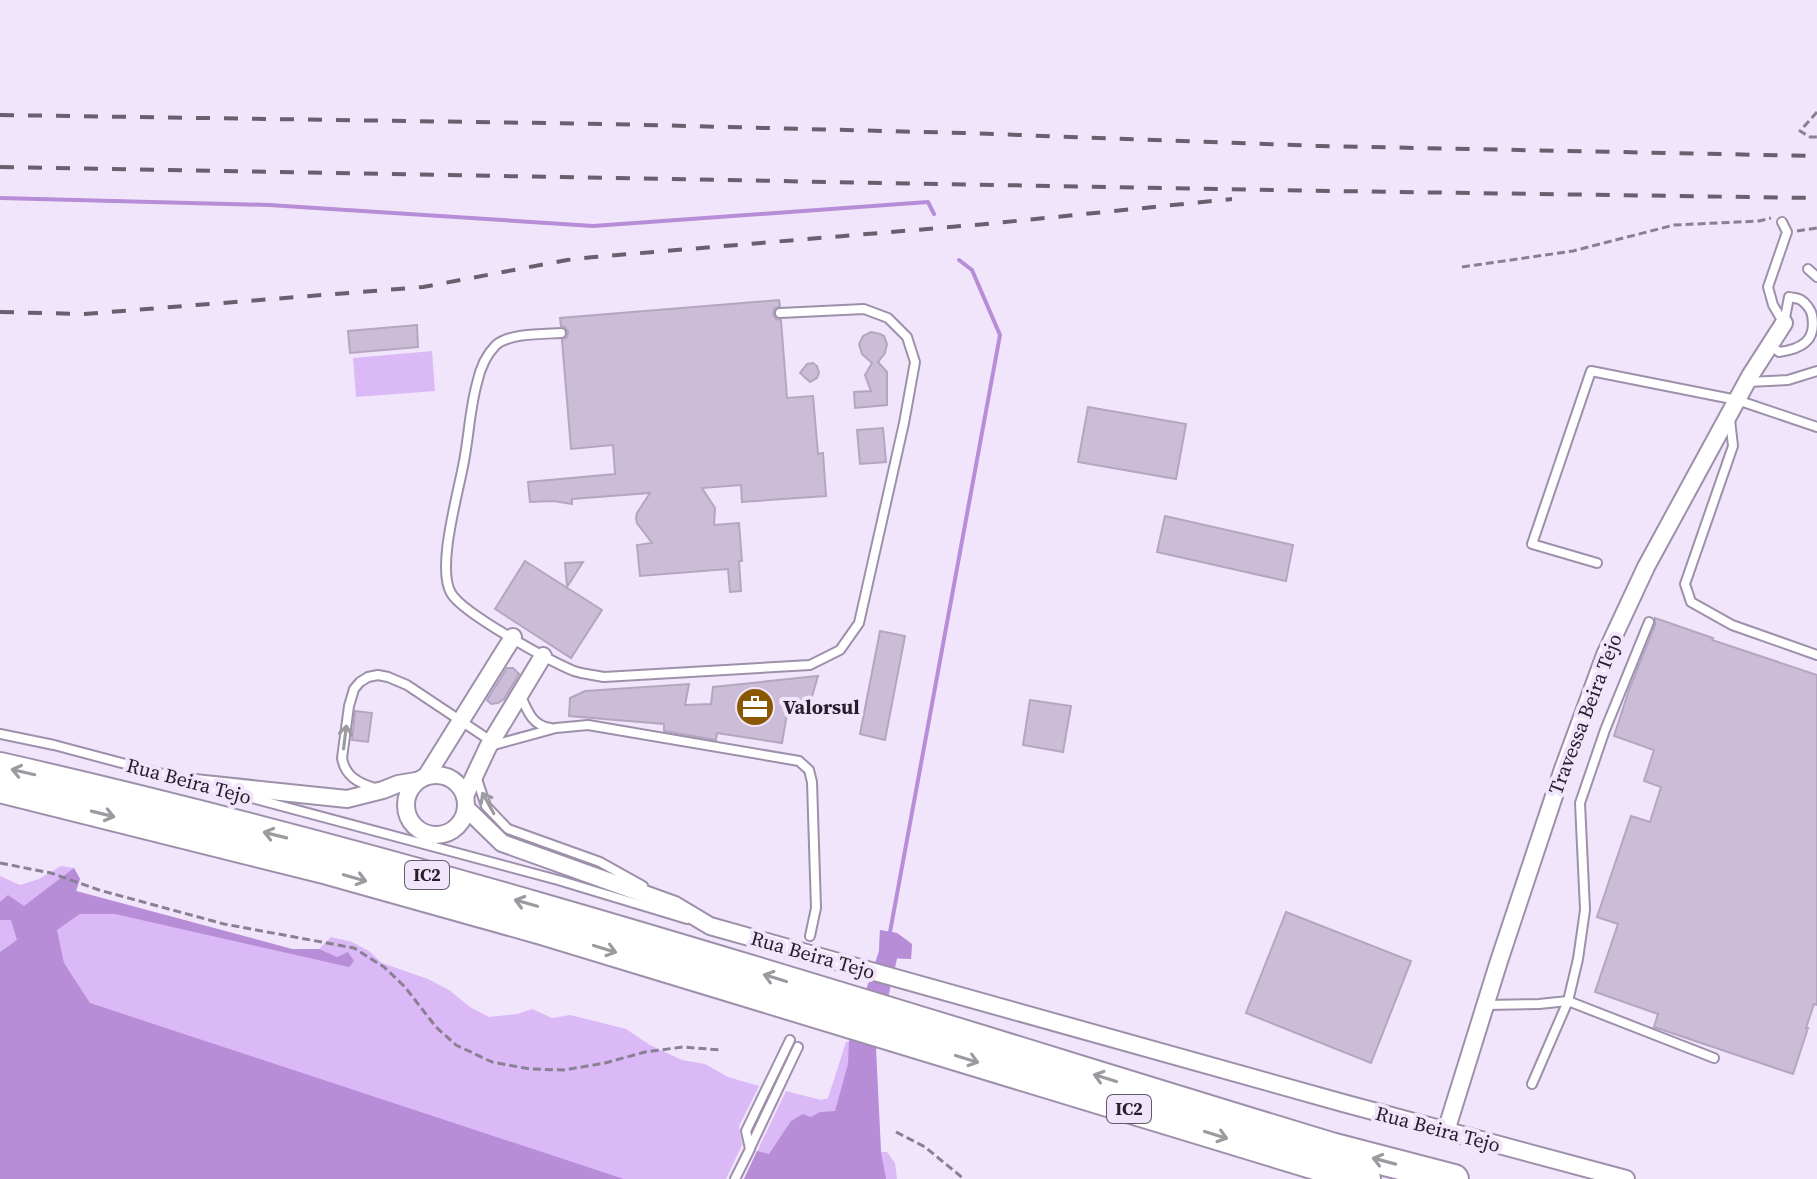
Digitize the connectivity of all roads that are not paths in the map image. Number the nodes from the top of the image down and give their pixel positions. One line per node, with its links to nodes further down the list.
1 (1782, 222): 5 (lane)
2 (1817, 267): 3 (lane)
3 (1817, 277)
4 (780, 313): 16 (lane)
5 (1784, 323): 7 (street, Travessa Beira Tejo); 7 (lane)
6 (561, 333): 14 (lane)
7 (1769, 344): 9 (street, Travessa Beira Tejo)
8 (1817, 371): 9 (lane)
9 (1746, 382): 10 (street, Travessa Beira Tejo)
10 (1733, 408): 11 (lane); 12 (lane); 15 (lane); 33 (street, Travessa Beira Tejo)
11 (1817, 427)
12 (1597, 563)
13 (1649, 622): 32 (lane)
14 (513, 637): 16 (lane); 18 (street)
15 (1817, 655)
16 (543, 656): 17 (street)
17 (520, 694): 19 (lane); 21 (street)
18 (461, 722): 21 (lane); 24 (street); 27 (lane, one-way to 18)
19 (556, 728): 21 (lane); 31 (lane)
20 (0, 734): 25 (lane, Rua Beira Tejo)
21 (489, 744): 23 (street)
22 (0, 767): 34 (highway, IC2, one-way to 22)
23 (475, 773): 28 (street); 29 (lane, one-way to 23)
24 (422, 778): 27 (street); 28 (street); 28 (street)
25 (195, 783): 27 (street); 30 (lane, Rua Beira Tejo)
26 (0, 788): 34 (highway, IC2, one-way to 34)
27 (383, 790)
28 (465, 802): 29 (street)
29 (675, 905): 30 (street)
30 (710, 926): 40 (street, Rua Beira Tejo)
31 (810, 936)
32 (1568, 1001): 33 (lane); 38 (lane); 39 (lane)
33 (1485, 1005): 40 (street, Travessa Beira Tejo)
34 (848, 1011): 35 (highway, IC2)
35 (895, 1026): 43 (highway, IC2, one-way to 43); 44 (highway, IC2, one-way to 35)
36 (790, 1040): 41 (lane)
37 (798, 1047): 41 (lane)
38 (1714, 1058)
39 (1532, 1084)
40 (1446, 1131): 45 (street, Rua Beira Tejo)
41 (750, 1149): 42 (lane)
42 (735, 1179)
43 (1366, 1179)
44 (1454, 1179)
45 (1626, 1179)

